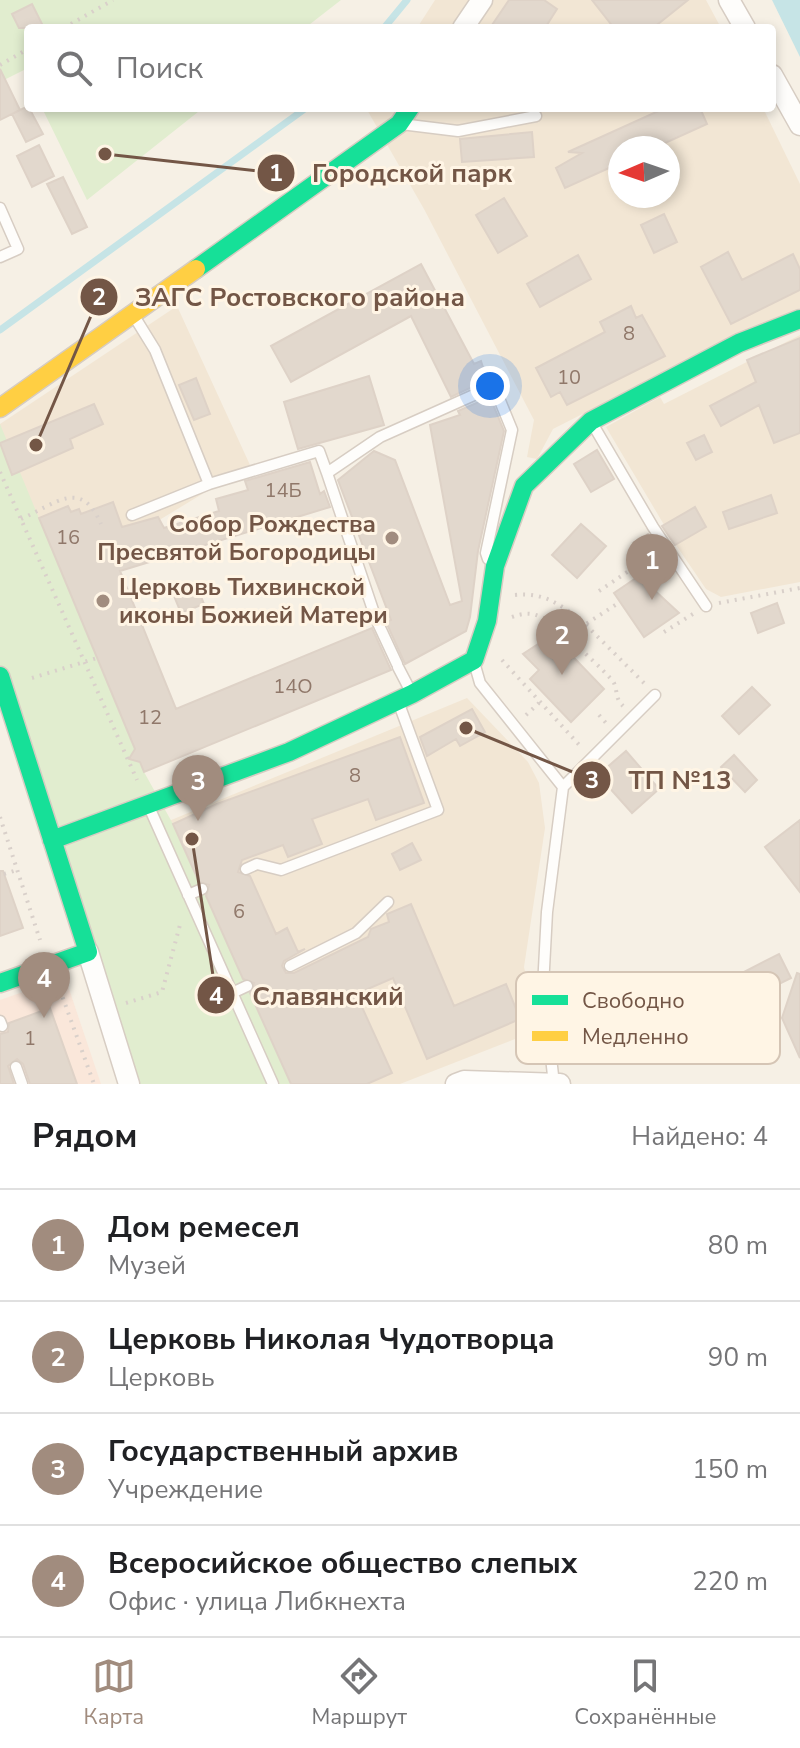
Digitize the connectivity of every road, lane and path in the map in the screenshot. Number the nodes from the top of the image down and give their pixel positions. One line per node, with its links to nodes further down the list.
1 (482, 0): 5 (street)
2 (729, 0): 6 (street)
3 (109, 1): 4 (path)
4 (71, 24)
5 (466, 24)
6 (743, 24)
7 (24, 51): 8 (path)
8 (0, 65)
9 (776, 82): 13 (street)
10 (407, 112): 12 (street)
11 (536, 116): 12 (lane)
12 (399, 124): 16 (street)
13 (800, 125)
14 (0, 208): 15 (lane)
15 (0, 257)
16 (133, 314): 18 (street); 22 (lane)
17 (800, 319): 19 (street)
18 (0, 408)
19 (591, 421): 26 (lane); 27 (street)
20 (0, 472): 24 (path)
21 (327, 473): 22 (lane); 27 (lane); 42 (lane)
22 (209, 484): 23 (lane)
23 (132, 515)
24 (21, 519): 25 (path); 38 (path)
25 (101, 524)
26 (666, 546): 29 (path); 31 (lane)
27 (495, 566): 32 (street)
28 (800, 588): 31 (path)
29 (599, 591)
30 (620, 602): 33 (path)
31 (706, 606): 34 (path)
32 (494, 624): 33 (path); 37 (street); 44 (path)
33 (586, 624): 41 (path)
34 (664, 632)
35 (499, 653): 43 (path)
36 (97, 658): 38 (path)
37 (474, 660): 42 (street); 47 (lane)
38 (84, 662): 39 (path); 48 (path)
39 (32, 678)
40 (1, 684): 50 (street)
41 (655, 695): 44 (lane)
42 (405, 698): 48 (street); 52 (lane)
43 (539, 703): 45 (path); 46 (path)
44 (633, 717): 46 (lane)
45 (521, 720)
46 (592, 758): 47 (lane)
47 (563, 787): 60 (lane)
48 (148, 805): 50 (street); 55 (lane)
49 (0, 817): 51 (path)
50 (52, 840): 58 (street)
51 (18, 869): 53 (path); 57 (path)
52 (246, 869)
53 (4, 874)
54 (202, 889): 55 (lane)
55 (188, 895): 64 (lane); 65 (path)
56 (388, 902): 59 (lane)
57 (41, 939)
58 (88, 952): 61 (street); 70 (street)
59 (290, 966)
60 (544, 972)
61 (0, 983)
62 (59, 986): 69 (path)
63 (247, 986): 64 (lane)
64 (232, 993): 71 (lane)
65 (125, 1003)
66 (554, 1064): 73 (lane)
67 (16, 1067): 68 (lane)
68 (22, 1084)
69 (94, 1084)
70 (129, 1084)
71 (273, 1084)
72 (456, 1084): 73 (street)
73 (557, 1084)

